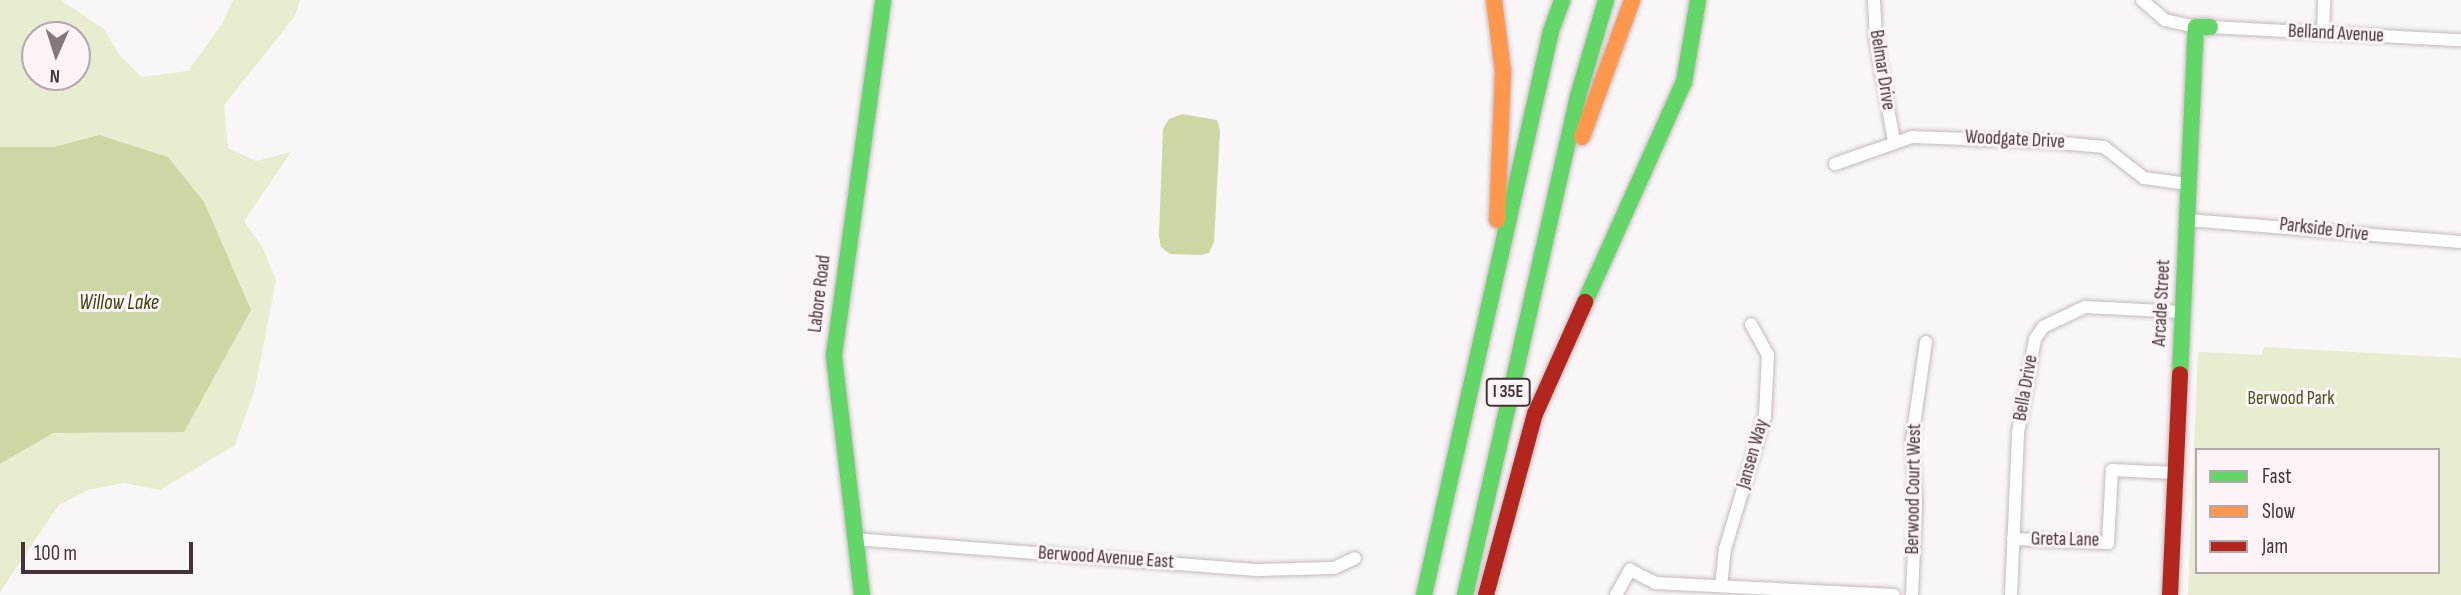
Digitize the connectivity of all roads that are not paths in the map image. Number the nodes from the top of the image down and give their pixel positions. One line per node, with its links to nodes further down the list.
1 (883, 0): 24 (main road, Labore Road)
2 (1494, 0): 19 (main road)
3 (1562, 0): 19 (main road, I 35E)
4 (1606, 0): 16 (main road, I 35E)
5 (1632, 0): 16 (main road)
6 (1698, 0): 31 (main road)
7 (1874, 0): 13 (street, Belmar Drive)
8 (2142, 0): 10 (street)
9 (2324, 0): 11 (street)
10 (2203, 27): 11 (street, Belland Avenue); 15 (main road, Arcade Street)
11 (2323, 33): 12 (street, Belland Avenue)
12 (2461, 40)
13 (1894, 141): 14 (street, Woodgate Drive); 15 (street, Woodgate Drive)
14 (1835, 164)
15 (2188, 184): 17 (main road, Arcade Street)
16 (1556, 190): 30 (main road, I 35E)
17 (2187, 220): 18 (street, Parkside Drive); 20 (main road, Arcade Street)
18 (2461, 242)
19 (1495, 279): 29 (main road, I 35E)
20 (2182, 312): 23 (main road, Arcade Street); 25 (street, Bella Drive)
21 (1751, 324): 27 (street, Jansen Way)
22 (1926, 342): 34 (street, Berwood Court West)
23 (2175, 473): 25 (street, Greta Lane); 36 (main road, Arcade Street)
24 (854, 539): 26 (street, Berwood Avenue East); 28 (main road, Labore Road)
25 (2013, 539): 35 (street, Bella Drive)
26 (1354, 558)
27 (1721, 586): 32 (street); 33 (street)
28 (862, 595)
29 (1423, 595)
30 (1465, 595)
31 (1486, 595)
32 (1616, 595)
33 (1894, 595)
34 (1912, 595)
35 (2011, 595)
36 (2169, 595)

